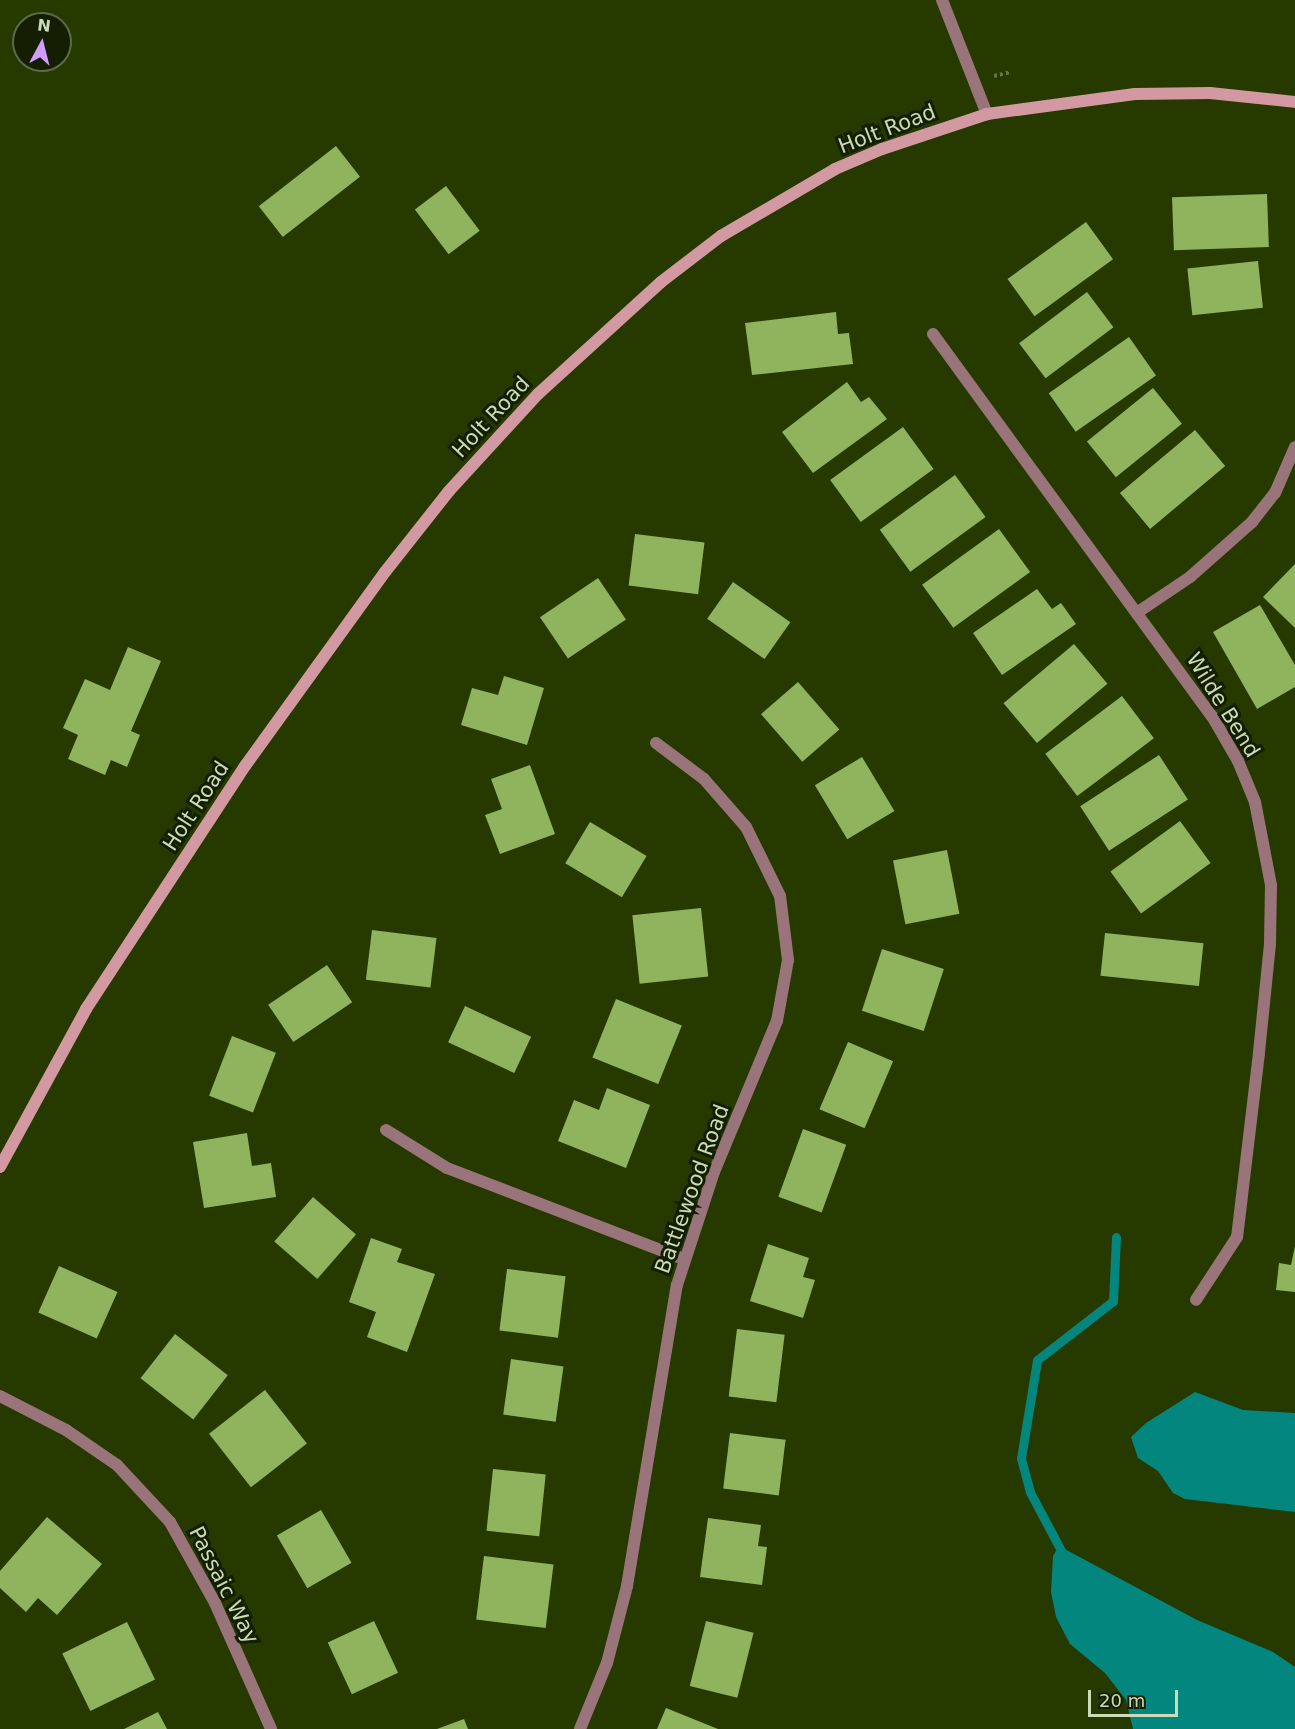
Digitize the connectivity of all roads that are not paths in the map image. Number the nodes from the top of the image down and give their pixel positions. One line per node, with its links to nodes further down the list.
1 (942, 0): 3 (street)
2 (1295, 102): 3 (street, Holt Road)
3 (987, 114): 9 (street, Holt Road)
4 (933, 334): 6 (street, Wilde Bend)
5 (1295, 447): 6 (street)
6 (1138, 612): 11 (street, Wilde Bend)
7 (656, 743): 10 (street, Battlewood Road)
8 (386, 1130): 10 (street)
9 (0, 1167)
10 (684, 1259): 14 (street, Battlewood Road)
11 (1196, 1300)
12 (0, 1396): 13 (street, Passaic Way)
13 (271, 1729)
14 (580, 1729)

